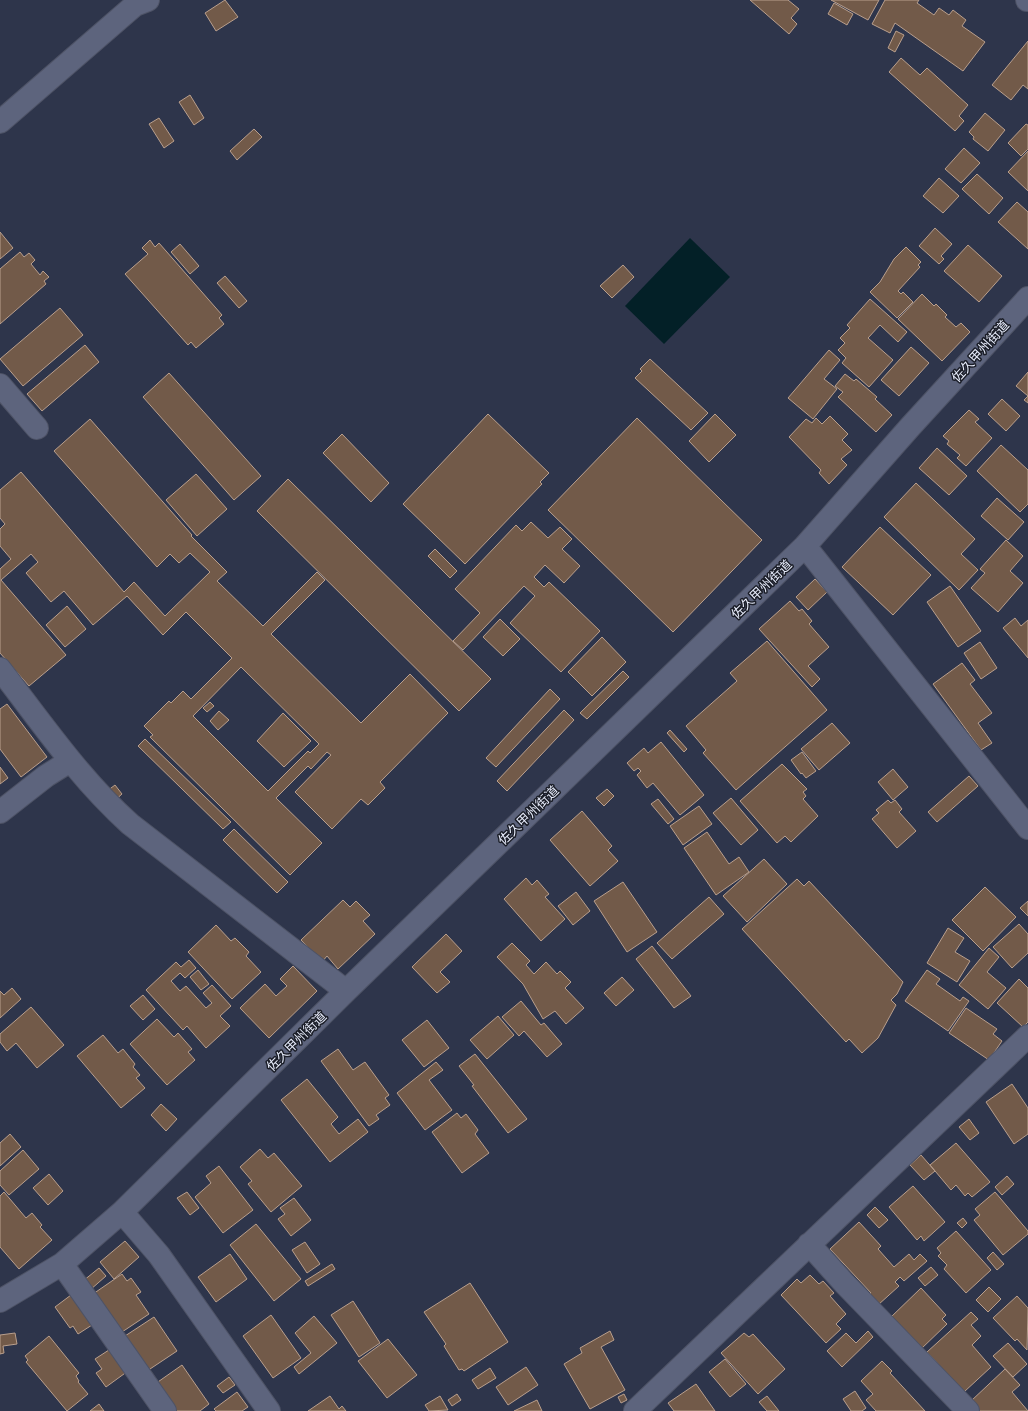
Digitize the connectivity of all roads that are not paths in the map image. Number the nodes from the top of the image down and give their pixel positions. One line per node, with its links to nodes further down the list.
1 (148, 0): 2 (street)
2 (0, 122)
3 (1028, 298): 6 (street, 佐久甲州街道)
4 (0, 385): 5 (street)
5 (37, 428)
6 (805, 546): 10 (street); 11 (street, 佐久甲州街道)
7 (0, 669): 8 (street)
8 (70, 761): 9 (street); 11 (street)
9 (0, 812)
10 (1027, 826)
11 (346, 991): 13 (street, 佐久甲州街道)
12 (1028, 1036): 14 (street)
13 (122, 1212): 15 (street, 佐久甲州街道); 18 (street)
14 (810, 1244): 19 (street); 20 (street)
15 (62, 1264): 16 (street, 佐久甲州街道); 17 (street)
16 (0, 1301)
17 (165, 1411)
18 (269, 1411)
19 (635, 1411)
20 (968, 1411)

